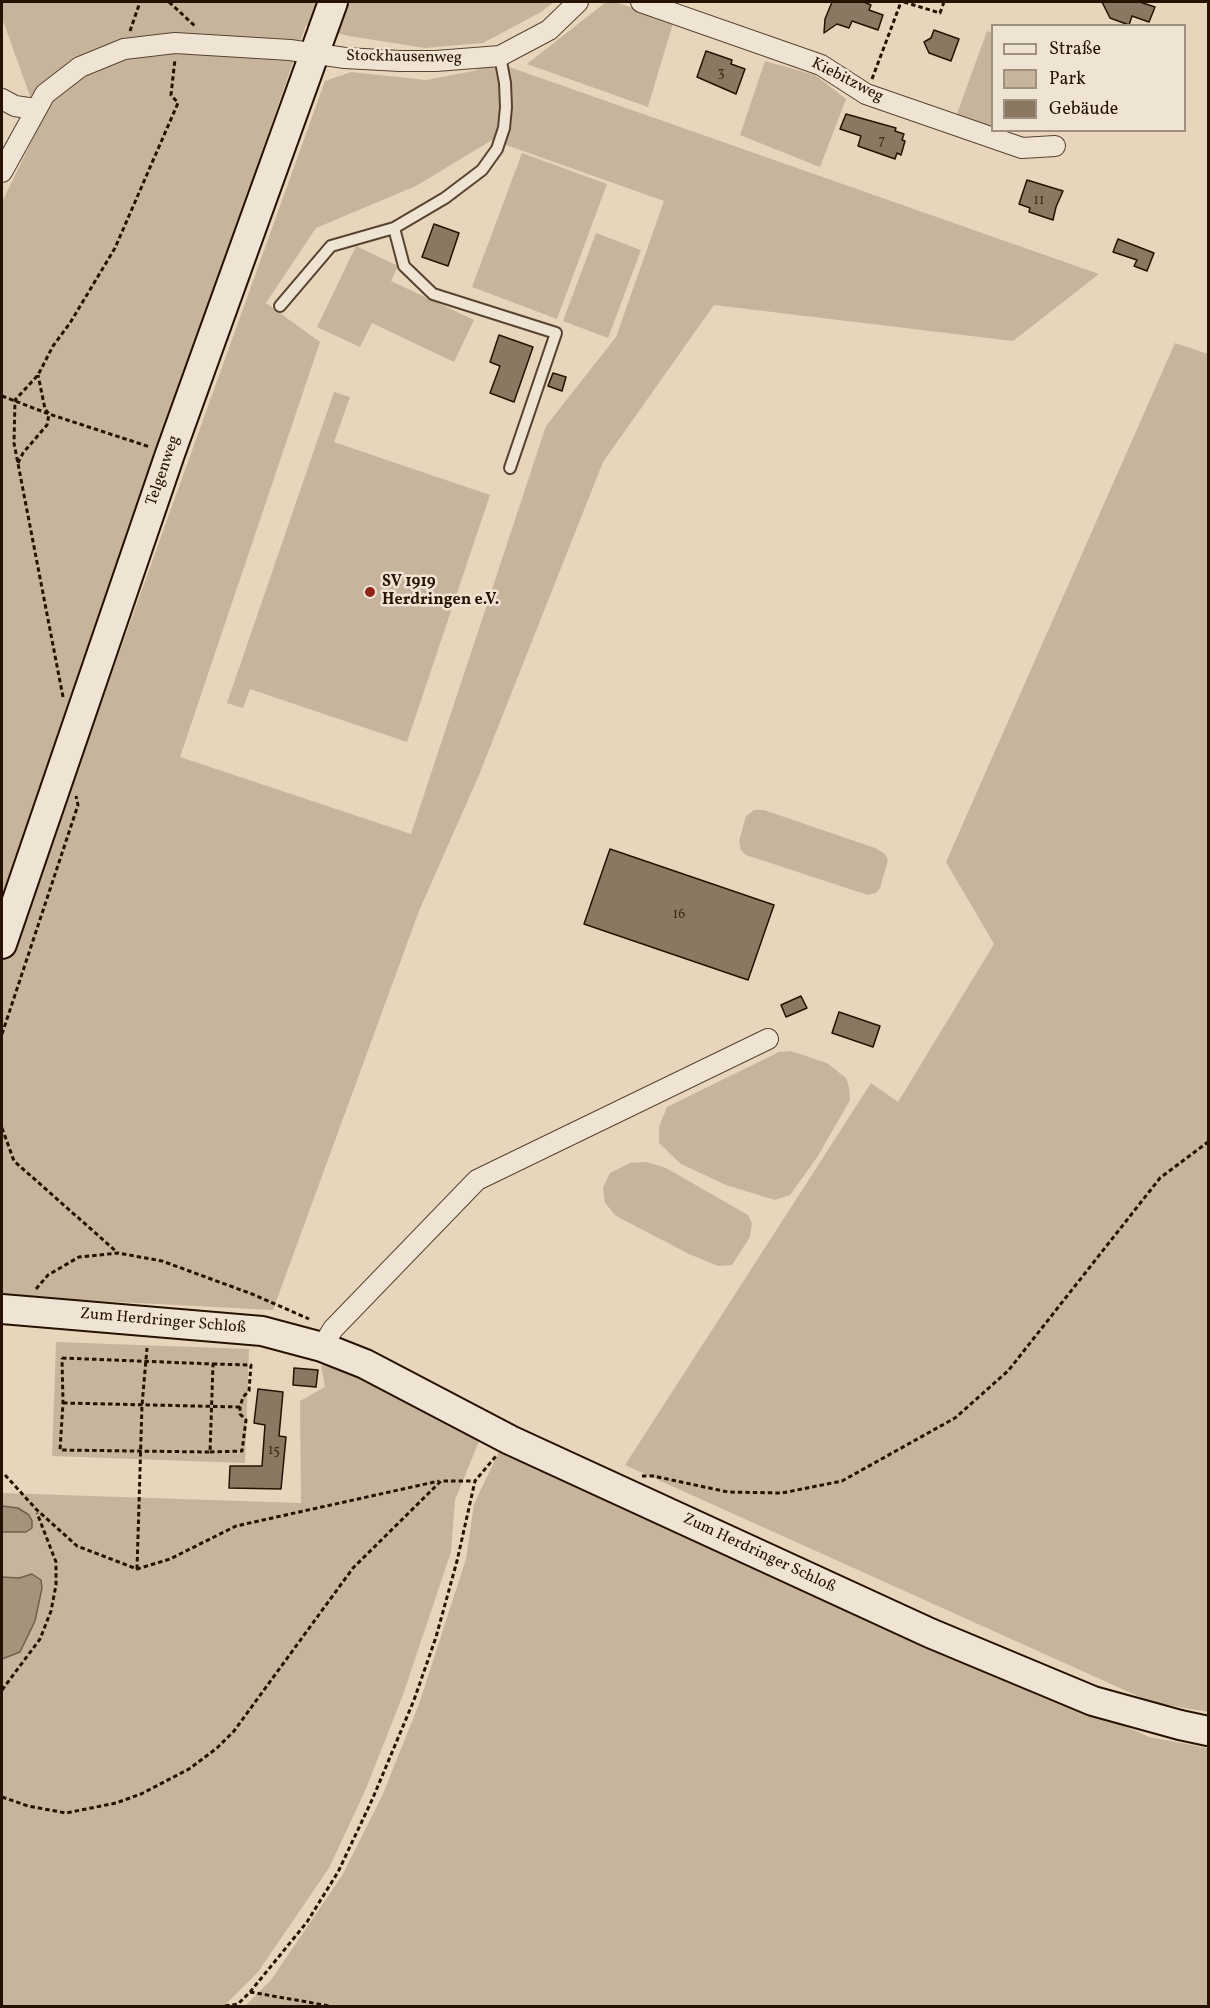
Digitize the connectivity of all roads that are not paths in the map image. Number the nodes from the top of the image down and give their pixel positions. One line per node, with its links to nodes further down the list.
1 (333, 2): 4 (street, Telgenweg)
2 (578, 2): 5 (street, Stockhausenweg)
3 (641, 2): 8 (street, Kiebitzweg)
4 (314, 53): 5 (street, Stockhausenweg); 7 (street, Stockhausenweg); 13 (street, Telgenweg)
5 (500, 56): 10 (lane)
6 (2, 99): 7 (street)
7 (35, 109): 9 (street, Stockhausenweg)
8 (1055, 146)
9 (2, 172)
10 (394, 228): 11 (lane); 12 (lane)
11 (280, 306)
12 (510, 468)
13 (2, 944)
14 (768, 1040): 16 (street)
15 (10, 1309): 16 (street, Zum Herdringer Schloß)
16 (327, 1338): 17 (street, Zum Herdringer Schloß)
17 (1209, 1731)

